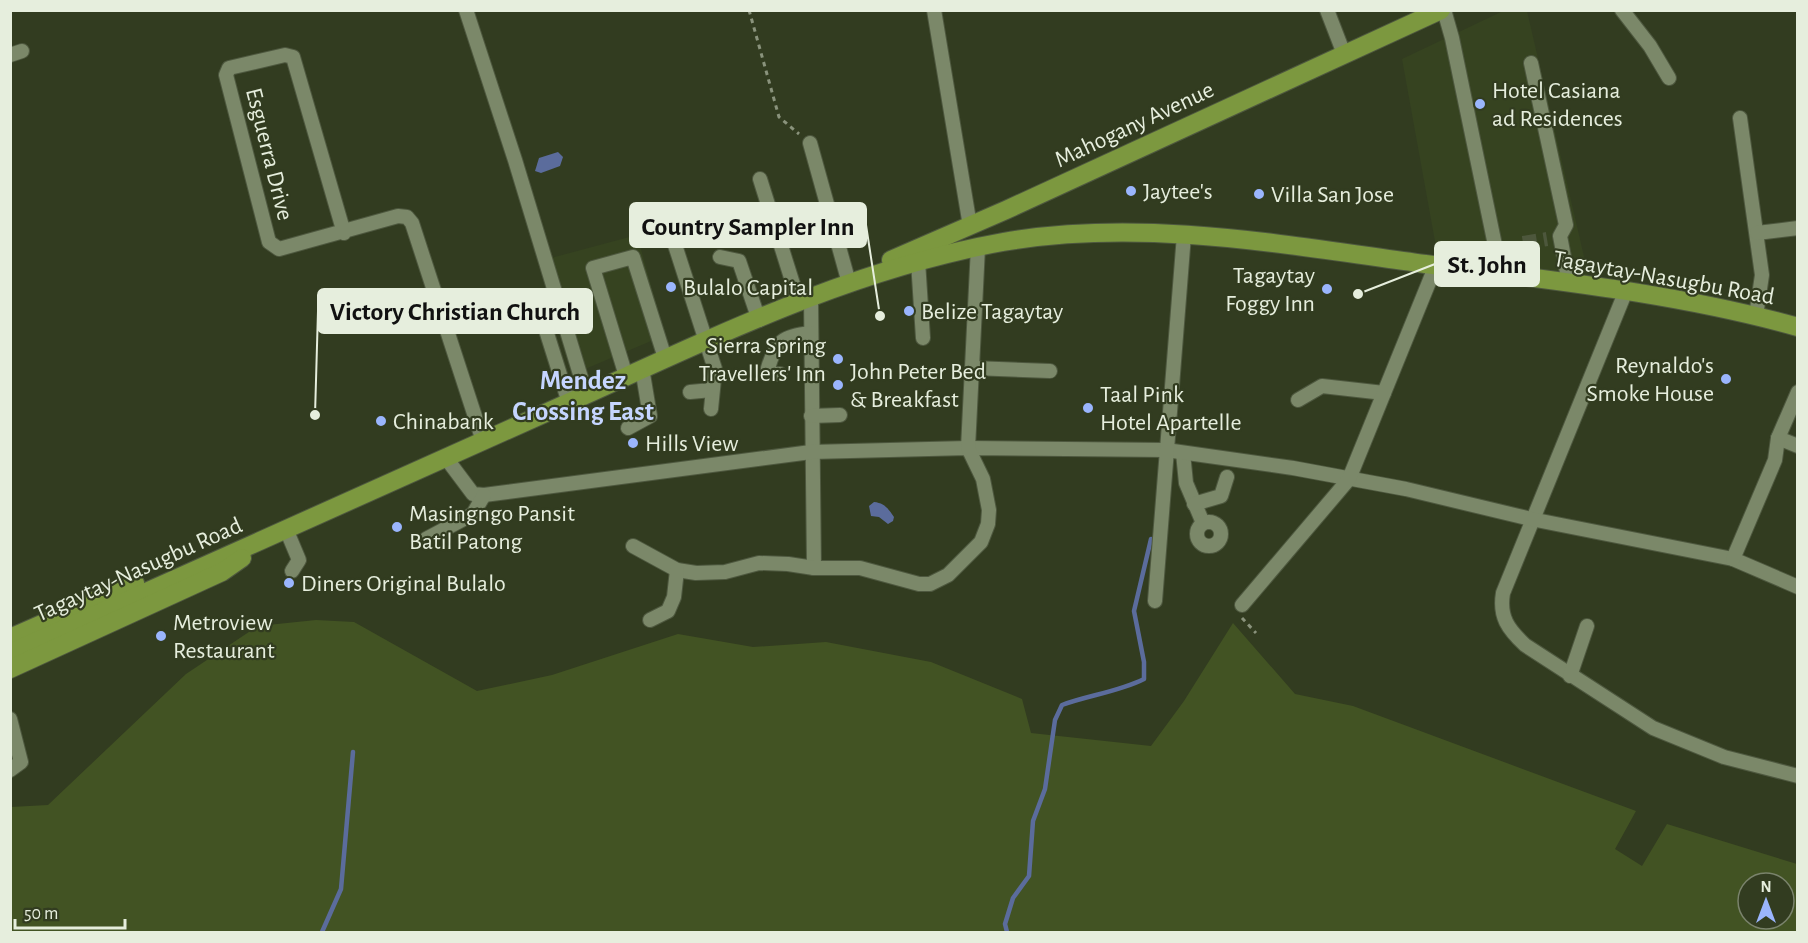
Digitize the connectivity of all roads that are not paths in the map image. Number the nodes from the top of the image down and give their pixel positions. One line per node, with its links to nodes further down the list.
1 (466, 10): 45 (street)
2 (934, 10): 14 (street)
3 (1328, 10): 6 (street)
4 (1442, 10): 6 (main road, Mahogany Avenue); 24 (street)
5 (1622, 10): 8 (street)
6 (1344, 54): 12 (main road, Mahogany Avenue)
7 (1531, 63): 26 (street)
8 (1669, 78)
9 (1740, 118): 17 (street)
10 (810, 143): 25 (street)
11 (760, 179): 28 (street)
12 (1006, 210): 14 (main road, Mahogany Avenue); 19 (main road)
13 (665, 214): 35 (street)
14 (970, 226): 25 (main road, Mahogany Avenue)
15 (1797, 228): 17 (street)
16 (344, 233): 16 (street, Esguerra Drive); 53 (street, Esguerra Drive)
17 (1757, 233): 30 (street)
18 (1184, 235): 19 (main road, Tagaytay-Nasugbu Road); 23 (main road, Tagaytay-Nasugbu Road); 56 (street)
19 (1010, 241): 20 (main road, Tagaytay-Nasugbu Road)
20 (978, 247): 22 (main road, Tagaytay-Nasugbu Road); 37 (street)
21 (720, 257): 31 (street)
22 (918, 261): 25 (main road, Tagaytay-Nasugbu Road); 34 (street)
23 (1436, 265): 24 (main road, Tagaytay-Nasugbu Road); 44 (street)
24 (1501, 274): 26 (main road, Tagaytay-Nasugbu Road)
25 (849, 283): 28 (main road, Tagaytay-Nasugbu Road)
26 (1569, 283): 27 (main road, Tagaytay-Nasugbu Road)
27 (1625, 293): 30 (main road, Tagaytay-Nasugbu Road); 64 (street)
28 (805, 301): 31 (main road, Tagaytay-Nasugbu Road); 33 (street)
29 (538, 305): 47 (street)
30 (1756, 316): 32 (main road, Tagaytay-Nasugbu Road)
31 (759, 320): 35 (main road, Tagaytay-Nasugbu Road)
32 (1797, 327)
33 (811, 333): 40 (street); 50 (street)
34 (923, 338)
35 (706, 341): 36 (main road, Tagaytay-Nasugbu Road); 41 (street)
36 (665, 358): 39 (main road, Tagaytay-Nasugbu Road); 39 (street)
37 (973, 368): 38 (street); 55 (street)
38 (1050, 371)
39 (634, 372): 45 (main road, Tagaytay-Nasugbu Road); 51 (street)
40 (780, 374)
41 (712, 390): 42 (street); 48 (street)
42 (690, 392)
43 (1797, 392): 52 (street)
44 (1384, 393): 46 (street); 61 (street)
45 (586, 394): 47 (main road, Tagaytay-Nasugbu Road)
46 (1298, 400)
47 (569, 403): 53 (main road, Tagaytay-Nasugbu Road)
48 (711, 409)
49 (840, 415): 50 (street)
50 (811, 416): 57 (street)
51 (628, 428)
52 (1778, 438): 54 (street); 69 (street)
53 (483, 441): 59 (main road, Tagaytay-Nasugbu Road)
54 (1797, 446)
55 (968, 448): 56 (street); 57 (street); 70 (street)
56 (1166, 450): 58 (street); 74 (street)
57 (811, 452): 62 (street); 70 (street)
58 (1183, 453): 61 (street); 63 (street)
59 (446, 458): 62 (street); 66 (main road, Tagaytay-Nasugbu Road)
60 (1227, 477): 63 (street)
61 (1349, 479): 64 (street); 75 (street)
62 (484, 495): 67 (street)
63 (1194, 504): 65 (street)
64 (1531, 519): 69 (street); 79 (street)
65 (1203, 523)
66 (286, 529): 72 (street); 78 (main road, Tagaytay-Nasugbu Road); 78 (main road, Tagaytay-Nasugbu Road)
67 (426, 539)
68 (633, 546): 71 (street)
69 (1733, 559): 73 (street)
70 (814, 568): 71 (street)
71 (677, 570): 76 (street)
72 (292, 571)
73 (1797, 587)
74 (1155, 601)
75 (1242, 605)
76 (650, 620)
77 (1587, 626): 79 (street)
78 (11, 653)
79 (1570, 676): 83 (street)
80 (10, 719): 81 (street)
81 (13, 742): 82 (street)
82 (10, 770)
83 (1797, 776)

